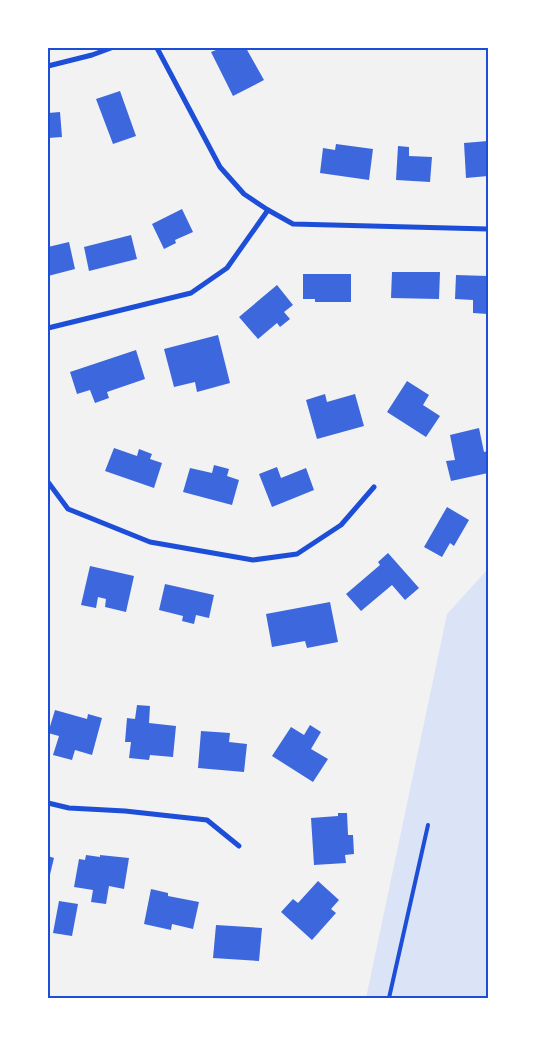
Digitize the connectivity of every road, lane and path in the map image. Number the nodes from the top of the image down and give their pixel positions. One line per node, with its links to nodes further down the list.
1 (111, 48): 3 (street)
2 (157, 48): 4 (street)
3 (48, 66)
4 (268, 210): 5 (street); 6 (street)
5 (488, 229)
6 (48, 328)
7 (48, 482): 8 (street)
8 (374, 487)
9 (48, 804): 11 (street)
10 (428, 825): 12 (lane)
11 (239, 846)
12 (389, 998)

